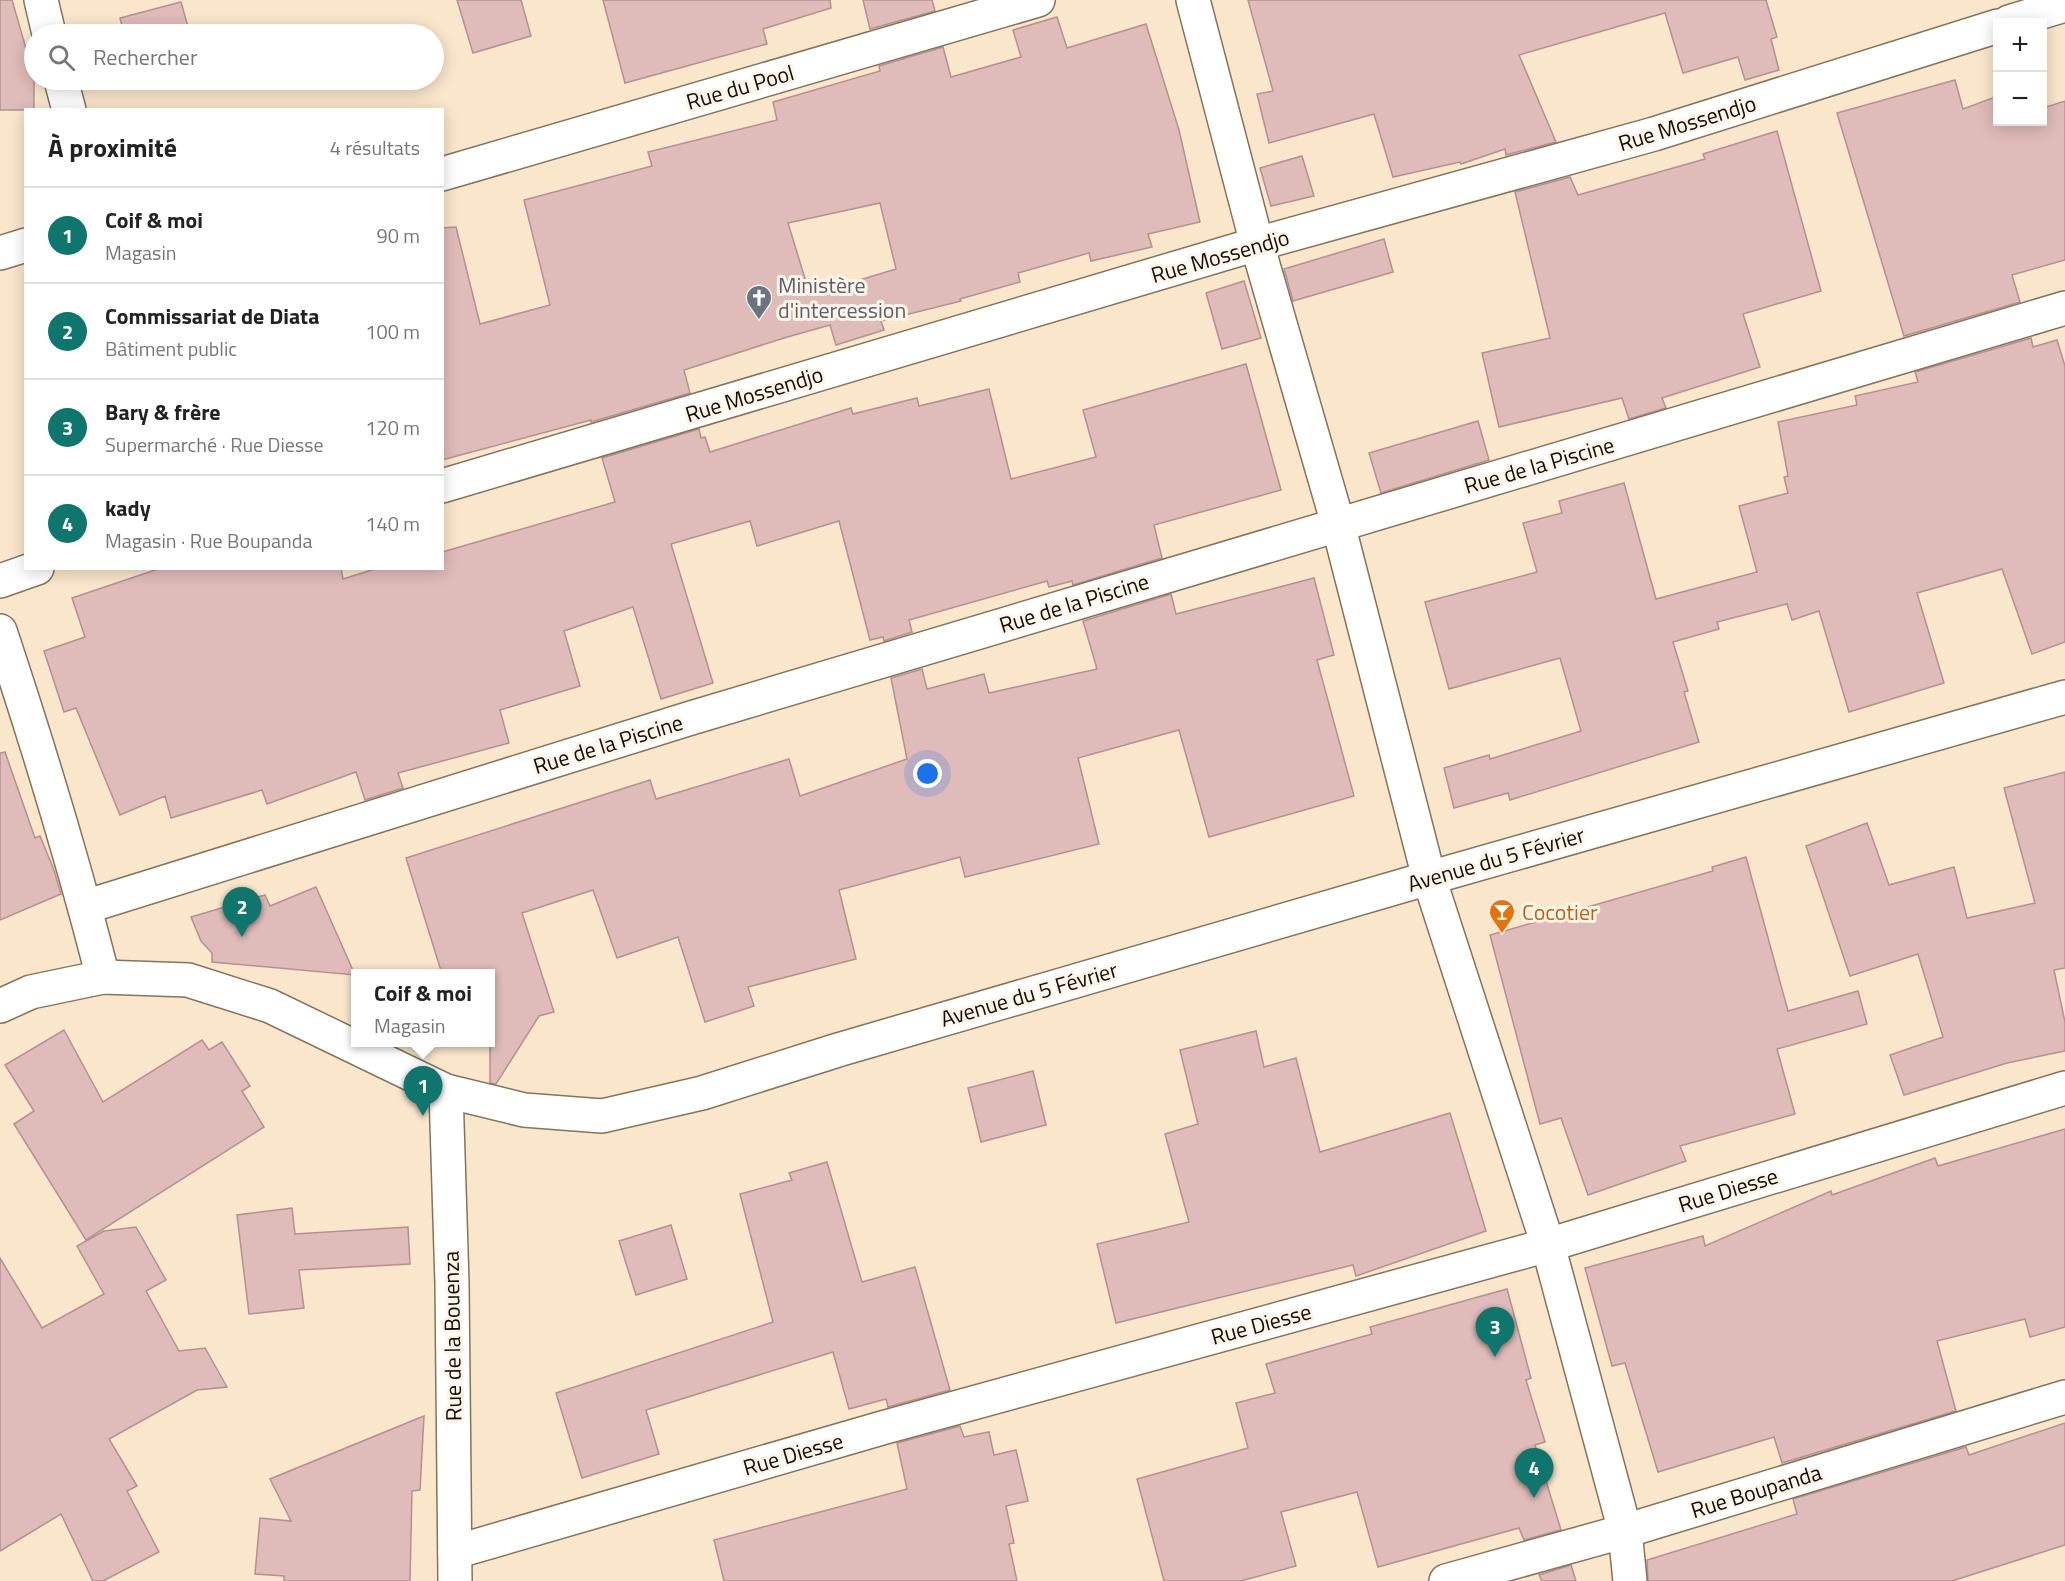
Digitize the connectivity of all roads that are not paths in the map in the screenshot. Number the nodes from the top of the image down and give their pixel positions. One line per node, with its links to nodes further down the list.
1 (40, 0): 6 (street)
2 (1038, 0): 10 (street, Rue du Pool)
3 (1193, 0): 11 (street)
4 (2065, 5): 5 (street)
5 (2022, 18)
6 (47, 24)
7 (1993, 28): 11 (street, Rue Mossendjo)
8 (64, 90): 9 (street)
9 (68, 108)
10 (444, 173)
11 (1257, 244): 15 (street, Rue Mossendjo); 16 (street)
12 (24, 246): 13 (street)
13 (0, 253)
14 (2065, 308): 16 (street, Rue de la Piscine)
15 (444, 485)
16 (1338, 524): 21 (street); 22 (street, Rue de la Piscine)
17 (31, 570): 18 (street)
18 (0, 581)
19 (0, 631): 22 (street)
20 (2065, 698): 21 (street, Avenue du 5 Février)
21 (1429, 878): 28 (street, Avenue du 5 Février); 29 (street)
22 (85, 907): 23 (street)
23 (103, 977): 24 (street, Avenue du 5 Février); 25 (street, Avenue du 5 Février)
24 (0, 1006)
25 (351, 1045)
26 (355, 1047): 28 (street, Avenue du 5 Février)
27 (2065, 1088): 29 (street, Rue Diesse)
28 (446, 1091): 32 (street, Rue de la Bouenza)
29 (1548, 1245): 31 (street); 32 (street, Rue Diesse)
30 (2065, 1397): 31 (street, Rue Boupanda)
31 (1625, 1531): 33 (street, Rue Boupanda); 34 (street)
32 (455, 1567)
33 (1446, 1581)
34 (1630, 1581)

